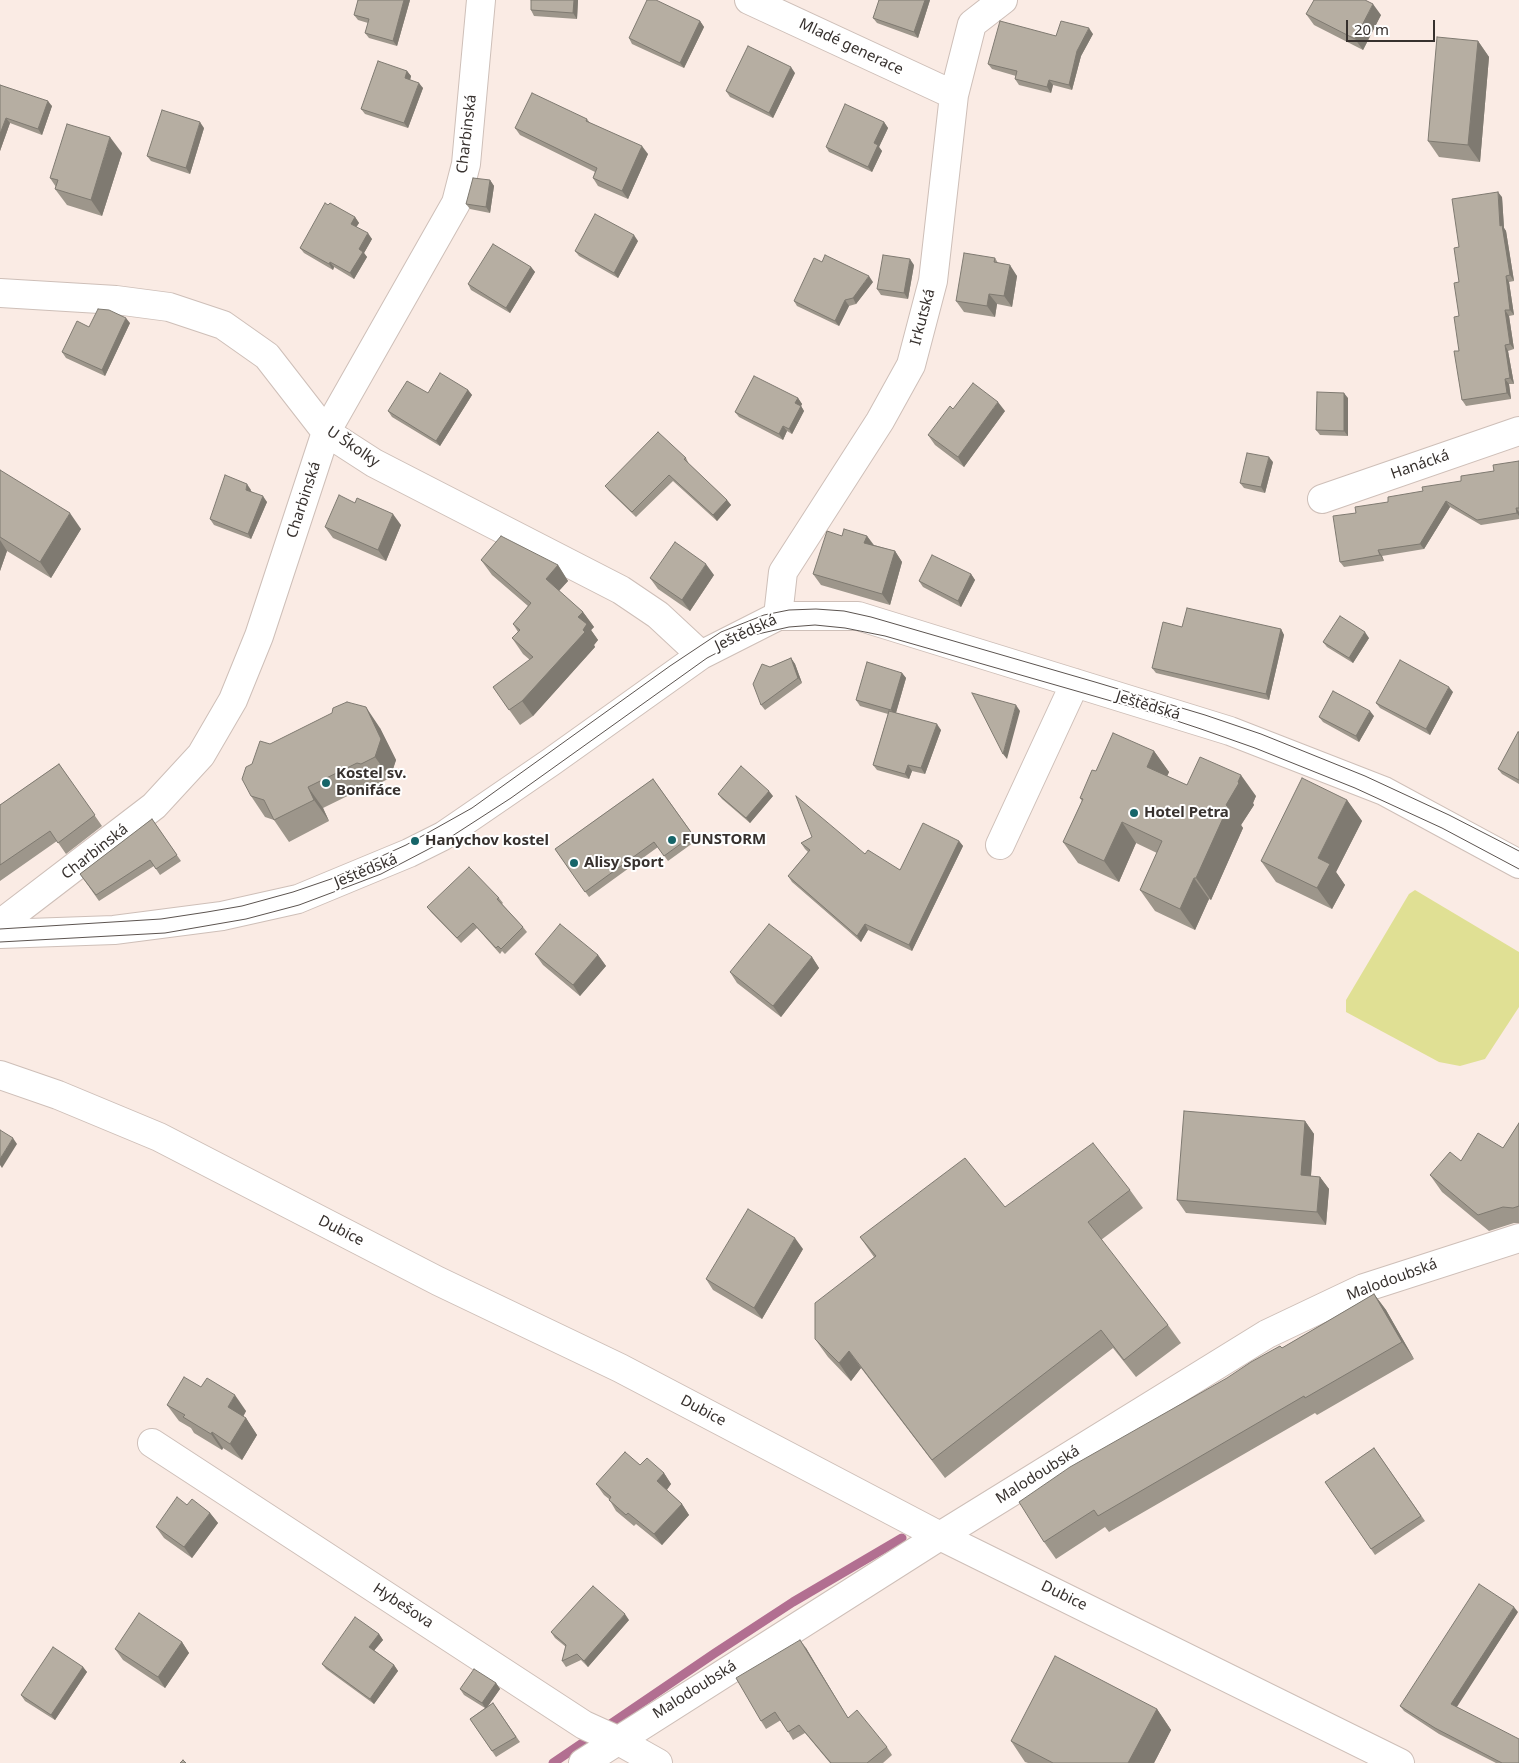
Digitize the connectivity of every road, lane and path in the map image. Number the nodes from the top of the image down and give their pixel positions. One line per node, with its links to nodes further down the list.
1 (481, 0): 7 (street, Charbinská)
2 (749, 0): 4 (street, Mladé generace)
3 (1002, 0): 4 (street, Irkutská)
4 (954, 95): 9 (street, Irkutská)
5 (0, 293): 7 (street, U Školky)
6 (1519, 431): 8 (street, Hanácká)
7 (326, 432): 10 (street, U Školky); 14 (street, Charbinská)
8 (1322, 499)
9 (778, 616): 10 (street, Ještědská); 11 (street, Ještědská)
10 (701, 655): 15 (street, Ještědská)
11 (1075, 683): 12 (street); 13 (street, Ještědská)
12 (1000, 844)
13 (1519, 864)
14 (0, 924)
15 (0, 934)
16 (0, 1075): 19 (street, Dubice)
17 (1519, 1238): 19 (street, Malodoubská)
18 (152, 1442): 20 (street, Hybešova)
19 (940, 1536): 20 (street, Malodoubská); 23 (street, Dubice)
20 (617, 1740): 21 (street, Malodoubská); 22 (street, Hybešova)
21 (583, 1763)
22 (658, 1763)
23 (1400, 1763)

